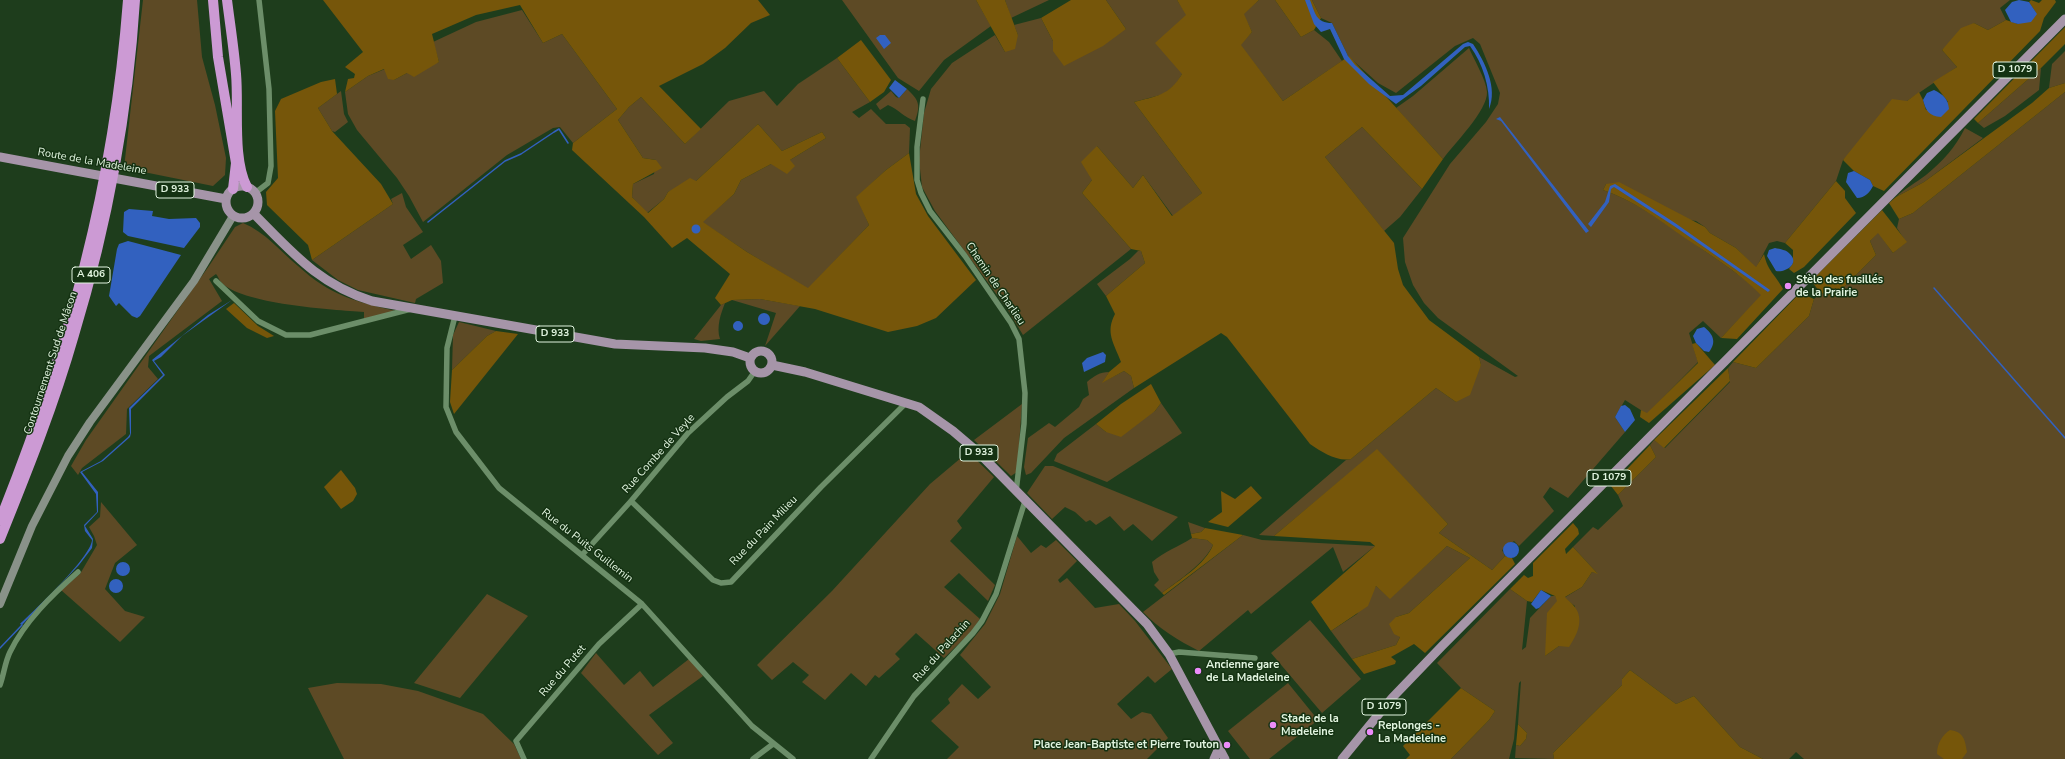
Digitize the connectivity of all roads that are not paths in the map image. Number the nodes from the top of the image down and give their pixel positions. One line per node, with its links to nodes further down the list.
1 (128, 0): 24 (highway, Contournement Sud de Mâcon / A 406)
2 (135, 0): 25 (highway, Contournement Sud de Mâcon / A 406)
3 (213, 0): 9 (highway)
4 (227, 0): 10 (highway)
5 (259, 0): 10 (street)
6 (2065, 19): 41 (main road, D 1079)
7 (923, 99): 21 (street, Chemin de Charlieu)
8 (0, 157): 11 (main road, Route de la Madeleine / D 933)
9 (233, 189): 10 (main road); 11 (main road)
10 (251, 190): 12 (main road)
11 (226, 199): 13 (main road)
12 (254, 214): 13 (main road); 15 (main road, D 933)
13 (233, 216): 28 (main road)
14 (216, 281): 15 (street)
15 (412, 309): 16 (main road, D 933)
16 (455, 316): 17 (main road, D 933); 26 (street, Rue du Puits Guillemin)
17 (750, 358): 18 (main road); 19 (main road)
18 (772, 365): 19 (main road); 20 (main road, D 933)
19 (755, 371): 22 (street, Rue Combe de Veyle)
20 (907, 402): 21 (main road, D 933); 22 (street, Rue du Pain Milieu)
21 (1016, 492): 23 (main road, D 933)
22 (631, 501): 26 (street, Rue Combe de Veyle)
23 (1025, 501): 30 (main road, D 933); 38 (street, Rue du Palachin)
24 (0, 520)
25 (0, 539)
26 (582, 555): 29 (street, Rue du Puits Guillemin)
27 (78, 572): 32 (street)
28 (0, 604)
29 (642, 604): 33 (street, Rue du Puits Guillemin); 35 (street, Rue du Putet)
30 (1169, 654): 31 (street); 34 (main road, D 933)
31 (1255, 658)
32 (0, 685)
33 (773, 744): 36 (street); 37 (street, Rue du Puits Guillemin)
34 (1219, 748): 39 (main road); 40 (main road, D 933)
35 (524, 759)
36 (753, 759)
37 (793, 759)
38 (871, 759)
39 (1214, 759)
40 (1225, 759)
41 (1342, 759)

